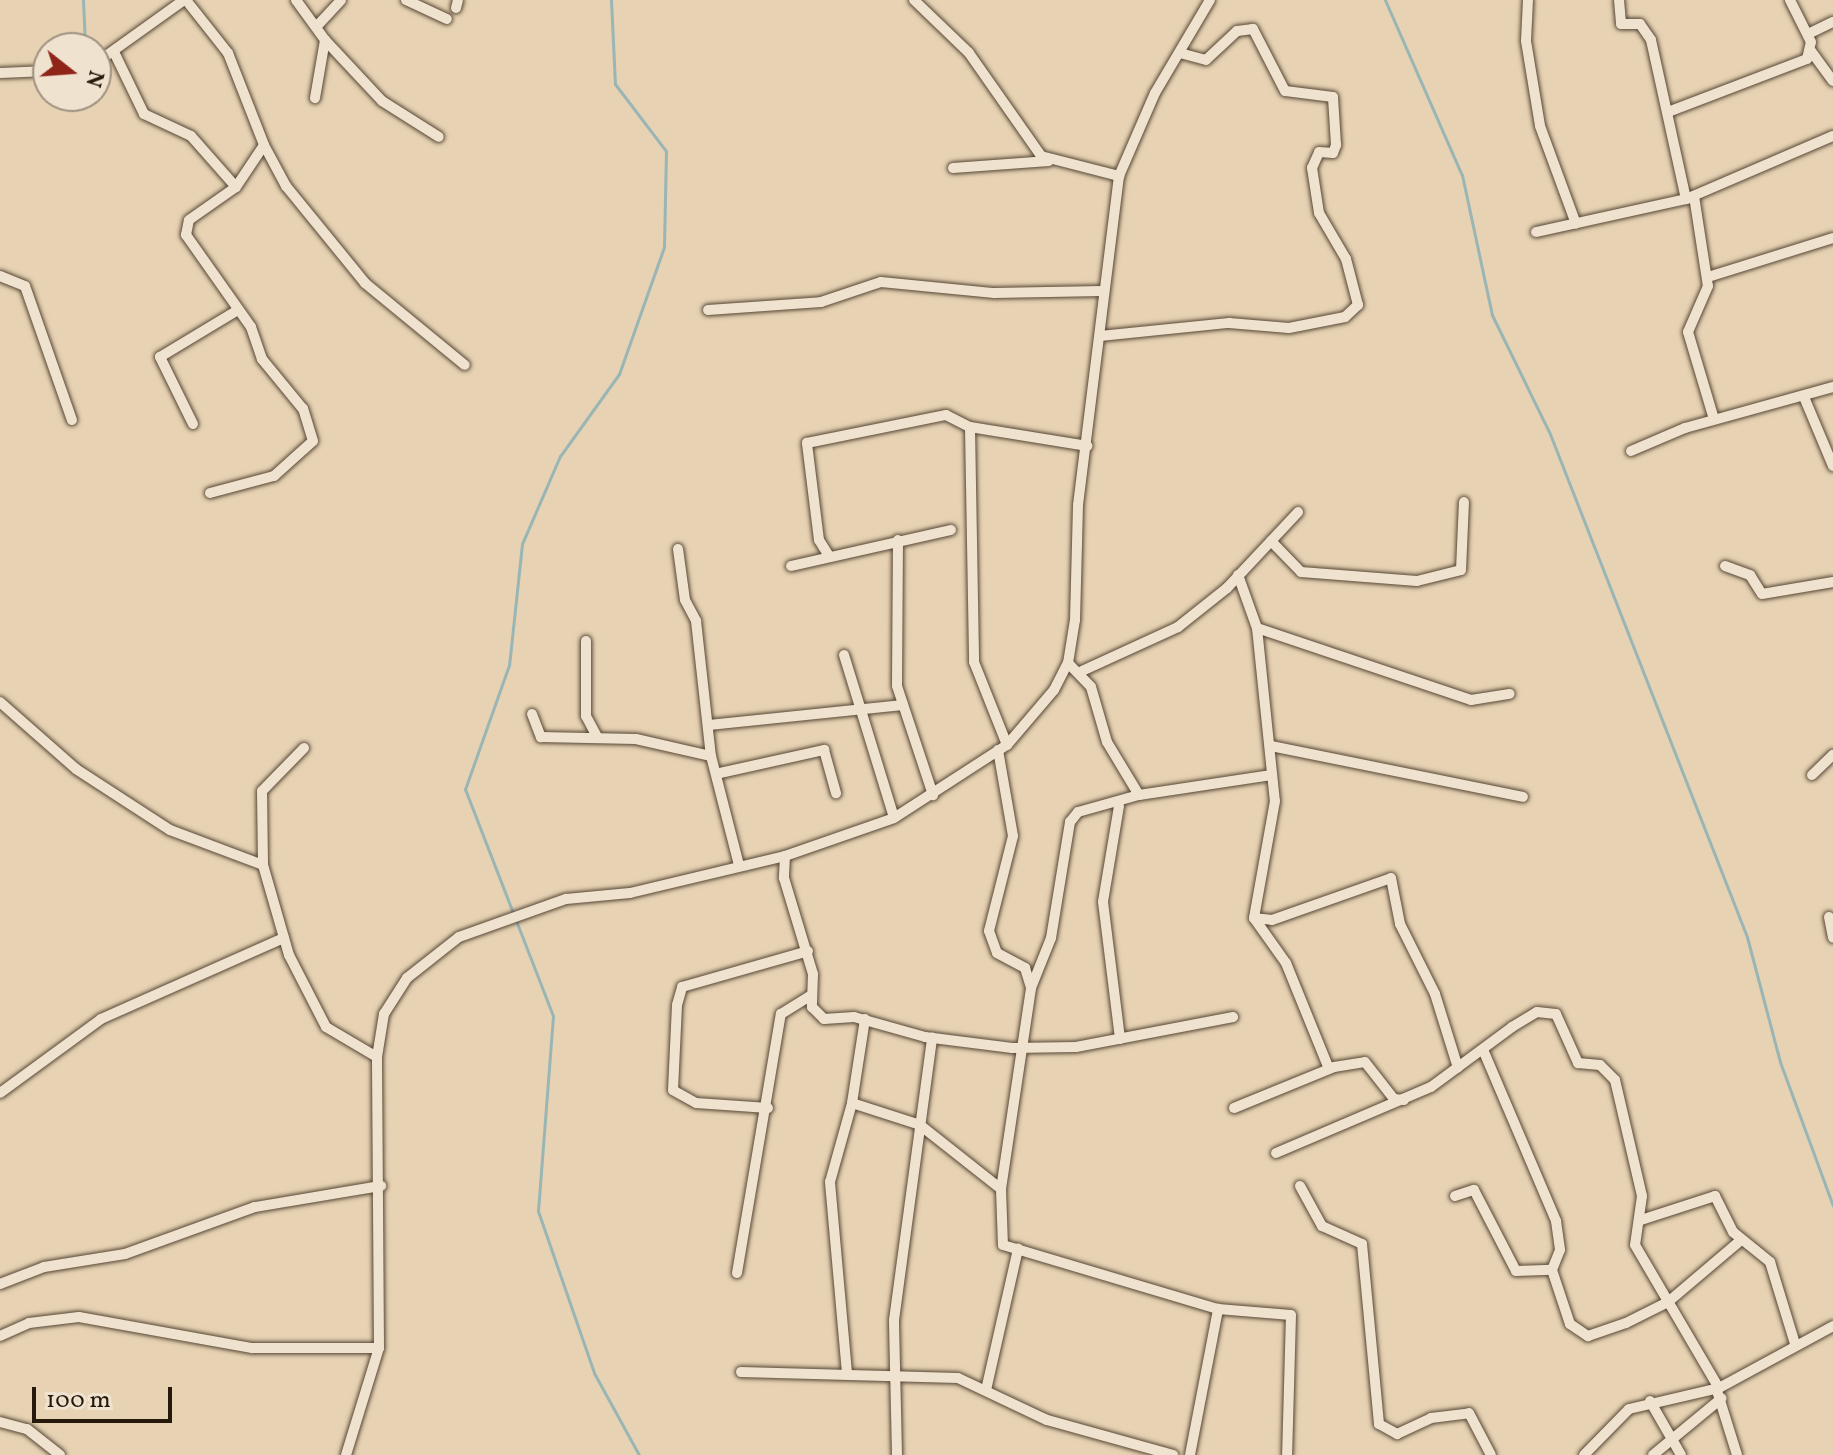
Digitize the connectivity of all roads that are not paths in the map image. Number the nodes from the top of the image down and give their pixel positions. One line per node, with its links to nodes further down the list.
1 (185, 0): 16 (street); 25 (street)
2 (296, 0): 12 (street)
3 (341, 0): 12 (street)
4 (406, 0): 10 (street)
5 (914, 0): 26 (street)
6 (1210, 0): 17 (street)
7 (1528, 0): 31 (street)
8 (1619, 0): 22 (street)
9 (1790, 0): 13 (street)
10 (447, 19)
11 (1833, 22): 13 (street)
12 (317, 26): 14 (street)
13 (1808, 34): 15 (street)
14 (325, 40): 21 (street); 24 (street)
15 (1811, 51): 20 (street); 22 (street)
16 (114, 52): 29 (street)
17 (1180, 53): 28 (street); 39 (street)
18 (32, 72): 19 (street)
19 (0, 73)
20 (1833, 81)
21 (315, 98)
22 (1668, 112): 30 (street)
23 (1833, 136): 30 (street)
24 (439, 137)
25 (264, 145): 29 (street); 40 (street)
26 (1051, 161): 27 (street); 28 (street)
27 (953, 168)
28 (1119, 176): 36 (street)
29 (236, 187): 37 (street)
30 (1690, 198): 31 (street); 35 (street)
31 (1576, 224): 32 (street)
32 (1536, 232)
33 (1833, 238): 35 (street)
34 (0, 276): 44 (street)
35 (1708, 277): 43 (street)
36 (1102, 291): 38 (street); 39 (street)
37 (238, 310): 45 (street); 50 (street)
38 (708, 310)
39 (1100, 336): 47 (street)
40 (465, 365)
41 (1833, 387): 42 (street)
42 (1804, 397): 43 (street); 49 (street)
43 (1714, 419): 48 (street)
44 (72, 420)
45 (193, 424)
46 (970, 427): 47 (street); 57 (street); 75 (street)
47 (1087, 446): 65 (street)
48 (1631, 451)
49 (1833, 466)
50 (210, 493)
51 (1464, 502): 55 (street)
52 (1298, 512): 55 (street)
53 (951, 530): 54 (street)
54 (898, 540): 57 (street); 69 (street)
55 (1271, 541): 60 (street)
56 (678, 549): 72 (street)
57 (829, 556): 58 (street)
58 (791, 566)
59 (1725, 566): 61 (street)
60 (1238, 575): 62 (street); 66 (street)
61 (1833, 581)
62 (1257, 628): 67 (street); 74 (street)
63 (586, 641): 73 (street)
64 (844, 655): 70 (street)
65 (1068, 663): 66 (street); 75 (street)
66 (1082, 671): 84 (street)
67 (1510, 694)
68 (0, 702): 89 (street)
69 (903, 705): 70 (street); 83 (street)
70 (860, 711): 72 (street); 87 (street)
71 (532, 714): 73 (street)
72 (709, 725): 78 (street)
73 (597, 737): 78 (street)
74 (1271, 746): 80 (street); 85 (street)
75 (1002, 747): 83 (street); 96 (street)
76 (304, 748): 89 (street)
77 (1833, 755): 81 (street)
78 (711, 756): 79 (street)
79 (720, 773): 82 (street); 90 (street)
80 (1272, 775): 84 (street); 92 (street)
81 (1812, 775)
82 (836, 793)
83 (933, 795): 87 (street)
84 (1139, 795): 86 (street)
85 (1523, 797)
86 (1119, 806): 96 (street); 101 (street)
87 (894, 818): 88 (street)
88 (785, 856): 90 (street); 95 (street)
89 (263, 865): 93 (street)
90 (739, 865): 104 (street)
91 (1829, 917): 94 (street)
92 (1254, 918): 105 (street); 106 (street)
93 (284, 938): 104 (street); 107 (street)
94 (1833, 938)
95 (808, 951): 97 (street); 110 (street)
96 (1031, 988): 102 (street)
97 (811, 995): 99 (street); 110 (street)
98 (1233, 1017): 101 (street)
99 (865, 1019): 100 (street); 109 (street)
100 (932, 1038): 102 (street); 112 (street)
101 (1120, 1039): 102 (street)
102 (1021, 1045): 116 (street)
103 (1484, 1052): 105 (street); 118 (street); 121 (street)
104 (377, 1057): 114 (street)
105 (1458, 1068): 108 (street)
106 (1329, 1069): 108 (street); 111 (street)
107 (0, 1093)
108 (1404, 1100): 113 (street)
109 (852, 1103): 112 (street); 132 (street)
110 (768, 1108): 122 (street)
111 (1234, 1108)
112 (920, 1125): 116 (street); 133 (street)
113 (1276, 1153)
114 (381, 1186): 123 (street); 129 (street)
115 (1300, 1186): 146 (street)
116 (1001, 1189): 120 (street)
117 (1455, 1196): 121 (street)
118 (1641, 1220): 119 (street); 124 (street)
119 (1741, 1240): 124 (street); 128 (street)
120 (1018, 1249): 125 (street); 134 (street)
121 (1552, 1270): 124 (street)
122 (737, 1273)
123 (0, 1284)
124 (1668, 1302): 131 (street)
125 (1218, 1309): 144 (street); 145 (street)
126 (1833, 1326): 128 (street)
127 (0, 1336): 129 (street)
128 (1795, 1344): 135 (street)
129 (379, 1348): 141 (street)
130 (741, 1372): 132 (street)
131 (1704, 1372): 135 (street); 136 (street)
132 (847, 1373): 133 (street)
133 (894, 1373): 134 (street); 142 (street)
134 (986, 1390): 143 (street)
135 (1718, 1392): 136 (street); 139 (street); 150 (street)
136 (1693, 1394): 137 (street)
137 (1650, 1401): 139 (street); 147 (street)
138 (0, 1422): 140 (street)
139 (1672, 1436): 148 (street); 149 (street)
140 (60, 1455)
141 (347, 1455)
142 (897, 1455)
143 (1173, 1455)
144 (1190, 1455)
145 (1287, 1455)
146 (1491, 1455)
147 (1584, 1455)
148 (1653, 1455)
149 (1681, 1455)
150 (1737, 1455)

